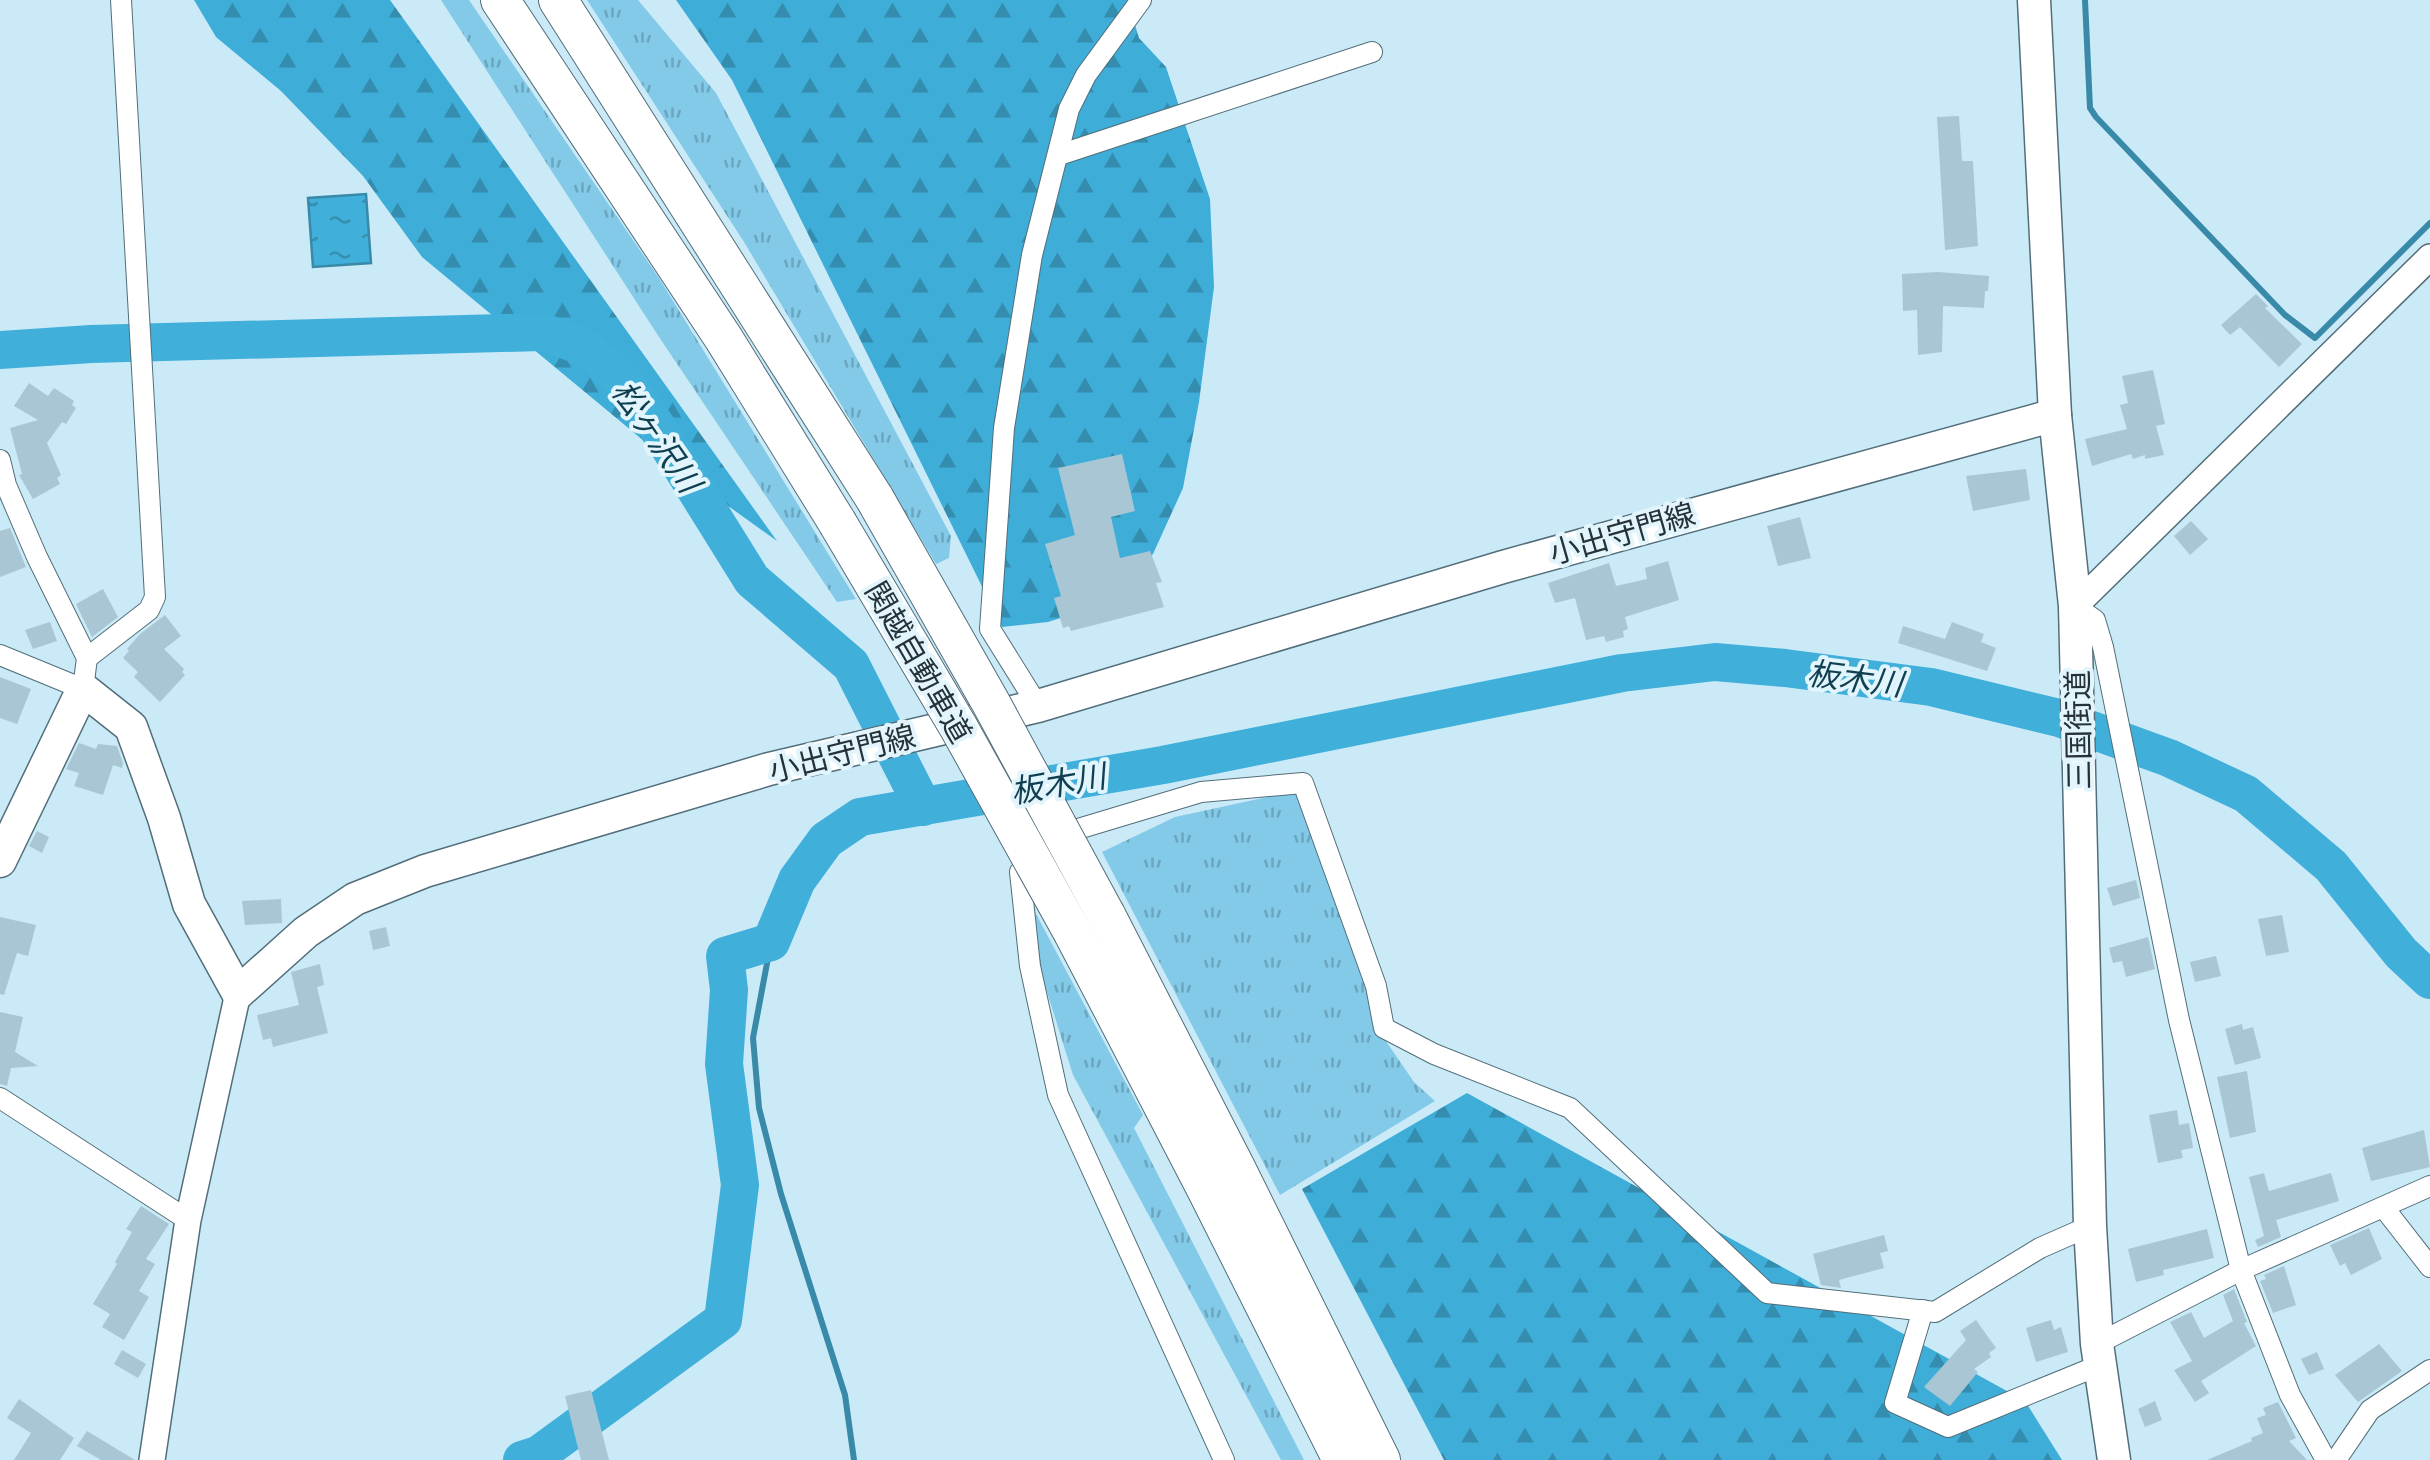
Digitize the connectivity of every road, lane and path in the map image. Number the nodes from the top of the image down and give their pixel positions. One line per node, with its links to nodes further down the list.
1 (120, 0): 13 (street)
2 (500, 0): 16 (highway, 関越自動車道, bridge)
3 (558, 0): 16 (highway, 関越自動車道, bridge)
4 (1141, 0): 7 (street)
5 (2034, 0): 9 (main road, 三国街道)
6 (1372, 52): 7 (street)
7 (1058, 155): 14 (street)
8 (2430, 257): 11 (street)
9 (2055, 414): 11 (main road, 三国街道); 14 (main road, 小出守門線)
10 (0, 460): 13 (street)
11 (2075, 606): 22 (main road, 三国街道); 24 (street)
12 (0, 654): 13 (street)
13 (85, 673): 15 (main road); 17 (main road)
14 (1038, 706): 17 (main road, 小出守門線)
15 (0, 861)
16 (1089, 924): 30 (highway, 関越自動車道); 31 (highway, 関越自動車道)
17 (238, 993): 21 (street)
18 (0, 1098): 21 (street)
19 (2430, 1186): 20 (street)
20 (2384, 1208): 23 (street); 24 (street)
21 (188, 1220): 28 (street)
22 (2090, 1226): 25 (street); 26 (main road, 三国街道)
23 (2430, 1267)
24 (2241, 1270): 26 (street); 33 (street)
25 (1923, 1310): 26 (street); 29 (street)
26 (2099, 1355): 32 (main road, 三国街道)
27 (2430, 1370): 34 (street)
28 (152, 1460)
29 (1224, 1460)
30 (1342, 1460)
31 (1380, 1460)
32 (2114, 1460)
33 (2326, 1460)
34 (2336, 1460)

